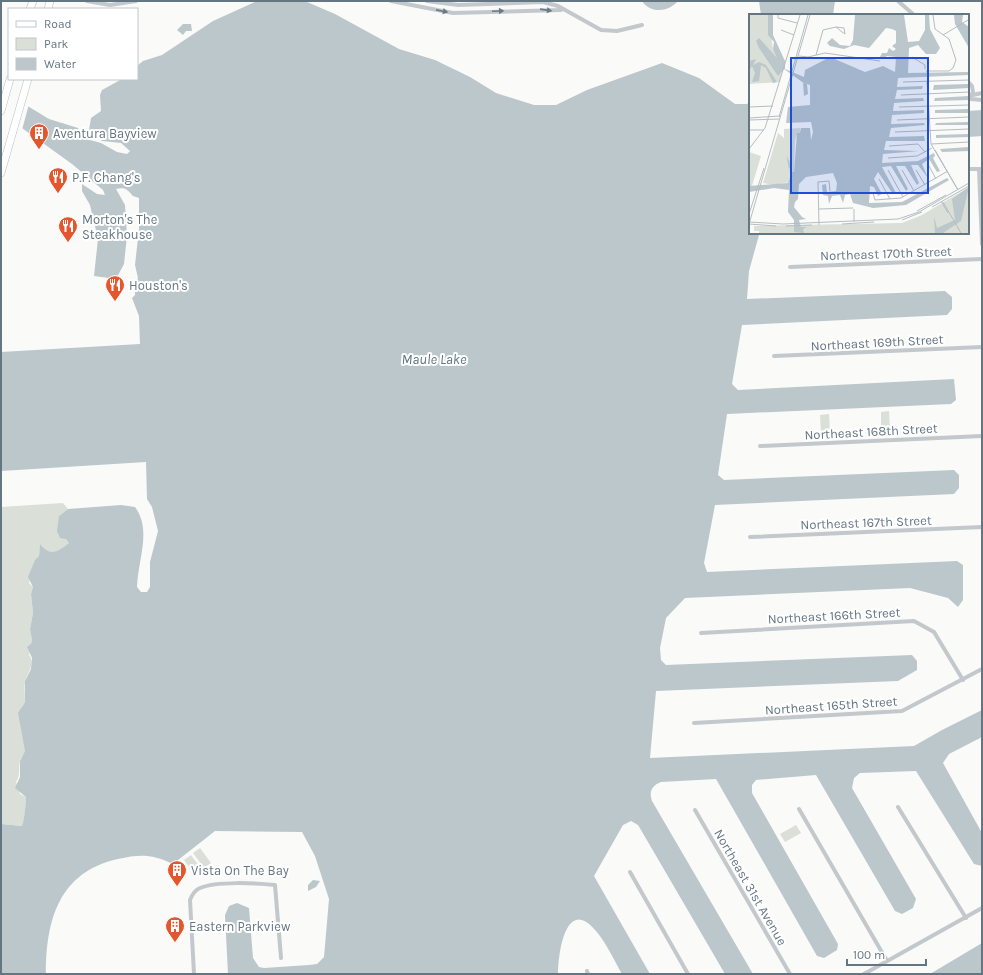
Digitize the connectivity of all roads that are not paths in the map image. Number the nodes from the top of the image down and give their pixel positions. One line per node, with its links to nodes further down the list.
1 (87, 1): 2 (street)
2 (136, 1)
3 (391, 1): 6 (street, one-way to 6)
4 (428, 1): 6 (street)
5 (898, 1): 7 (street)
6 (562, 10): 8 (street)
7 (913, 14)
8 (642, 25)
9 (10, 80): 15 (main road)
10 (28, 80): 18 (main road)
11 (969, 83): 13 (street)
12 (982, 93): 13 (street)
13 (971, 98): 14 (street)
14 (982, 100)
15 (1, 111)
16 (969, 169): 17 (street)
17 (980, 169): 19 (street)
18 (1, 173)
19 (982, 244)
20 (982, 259): 21 (street, Northeast 170th Street)
21 (790, 267)
22 (982, 347): 23 (street, Northeast 169th Street)
23 (774, 356)
24 (982, 436): 25 (street, Northeast 168th Street)
25 (760, 446)
26 (982, 527): 27 (street, Northeast 167th Street)
27 (750, 537)
28 (701, 633): 30 (street, Northeast 166th Street)
29 (982, 669): 30 (street, Northeast 165th Street)
30 (963, 680): 31 (street, Northeast 165th Street)
31 (694, 723)
32 (898, 807): 37 (street)
33 (800, 809): 39 (street)
34 (695, 810): 42 (street, Northeast 31st Avenue)
35 (630, 872): 41 (street)
36 (982, 908): 37 (street)
37 (966, 918): 39 (street)
38 (281, 958): 40 (street)
39 (887, 961): 43 (street)
40 (194, 974)
41 (688, 974)
42 (790, 974)
43 (864, 974)

